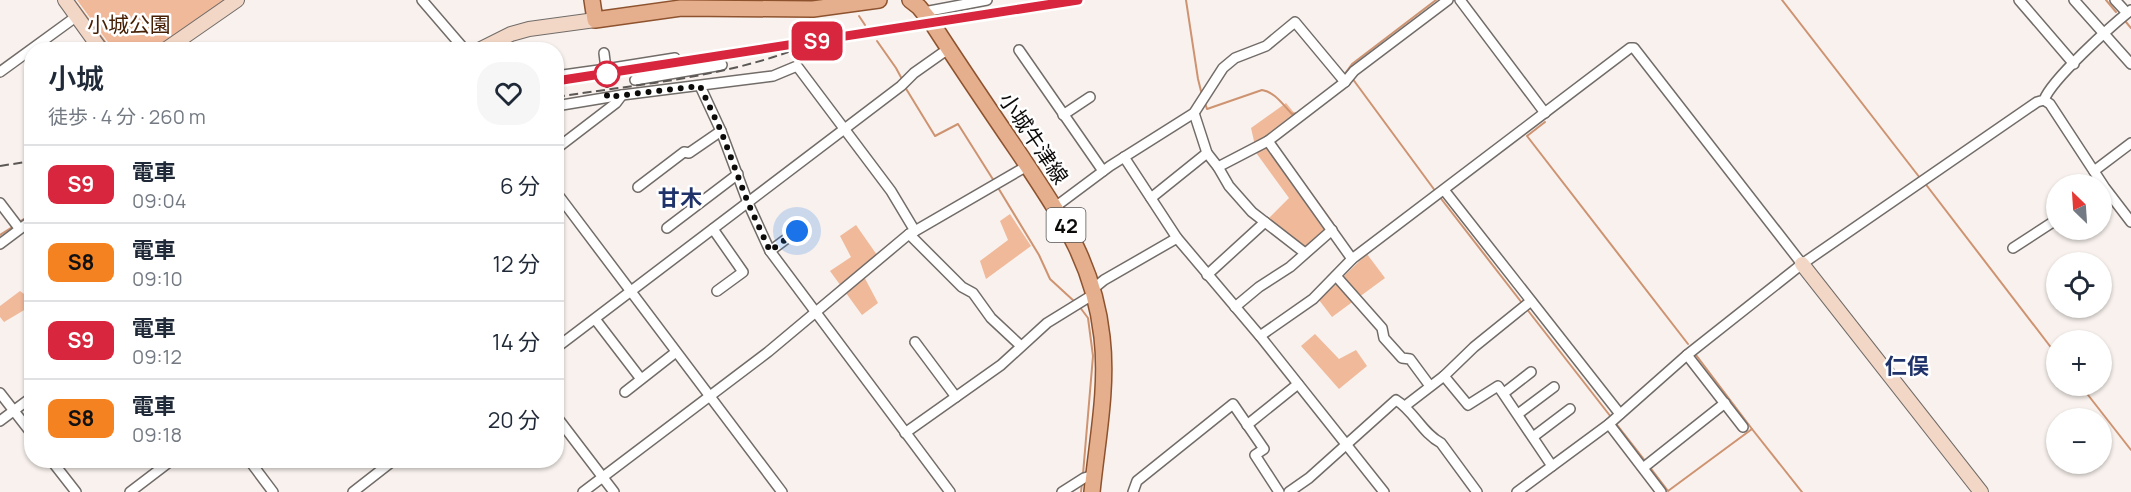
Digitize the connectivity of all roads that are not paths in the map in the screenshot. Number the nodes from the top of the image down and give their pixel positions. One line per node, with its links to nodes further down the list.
1 (65, 0): 18 (street)
2 (237, 0): 23 (street)
3 (422, 0): 24 (street)
4 (592, 0): 19 (main road)
5 (879, 0): 14 (main road)
6 (910, 0): 16 (main road, 小城牛津線 / 42)
7 (987, 0): 16 (street)
8 (1448, 0): 37 (street)
9 (1460, 0): 45 (street)
10 (2019, 0): 30 (street)
11 (2074, 0): 20 (street)
12 (2115, 0): 17 (street)
13 (682, 4): 14 (main road); 15 (main road)
14 (790, 4)
15 (663, 5): 19 (main road)
16 (924, 12): 26 (main road, 小城牛津線 / 42)
17 (2129, 12): 20 (street)
18 (77, 16): 21 (street); 22 (street)
19 (595, 20): 25 (street)
20 (2103, 35): 30 (street); 31 (street)
21 (41, 42)
22 (95, 42)
23 (177, 42)
24 (458, 42)
25 (495, 42)
26 (948, 49): 47 (street); 54 (main road, 小城牛津線 / 42)
27 (1019, 50): 46 (street)
28 (604, 53): 34 (street)
29 (24, 55): 35 (street)
30 (2073, 64): 42 (street)
31 (2131, 64)
32 (722, 65): 33 (street)
33 (678, 66): 34 (street); 38 (street)
34 (606, 68): 36 (street)
35 (0, 72)
36 (564, 75)
37 (1342, 78): 44 (street); 49 (street)
38 (635, 80)
39 (700, 86): 40 (street); 47 (street); 48 (street)
40 (622, 95): 43 (street); 50 (street)
41 (1090, 97): 46 (street)
42 (2044, 100): 57 (street); 84 (street)
43 (564, 105)
44 (1194, 113): 52 (street); 53 (street)
45 (1545, 113): 61 (street); 84 (street)
46 (1063, 115): 56 (street)
47 (845, 129): 66 (street); 77 (street)
48 (721, 131): 58 (street); 60 (street)
49 (1268, 141): 55 (street); 75 (street)
50 (564, 142)
51 (2131, 143): 57 (street)
52 (1207, 153): 55 (street); 62 (street)
53 (1124, 157): 56 (street); 62 (street)
54 (1027, 166): 67 (main road, 小城牛津線 / 42); 77 (street)
55 (1218, 167): 68 (street)
56 (1103, 171): 67 (street)
57 (2094, 171): 59 (street)
58 (738, 174): 66 (street); 73 (street)
59 (2096, 174)
60 (638, 187)
61 (1444, 190): 83 (street); 90 (street)
62 (1150, 198): 78 (street)
63 (2112, 200): 69 (street)
64 (564, 202): 87 (street)
65 (0, 203): 72 (street)
66 (748, 203): 74 (street); 81 (street)
67 (1055, 207): 89 (main road, 小城牛津線 / 42)
68 (1265, 222): 82 (street); 85 (street)
69 (2131, 222)
70 (24, 225): 72 (street)
71 (2046, 227): 80 (street)
72 (19, 228): 79 (street)
73 (668, 228)
74 (713, 229): 87 (street); 88 (street)
75 (1332, 230): 82 (street); 83 (street)
76 (797, 231): 81 (street)
77 (912, 232): 92 (street); 97 (street)
78 (1177, 238): 85 (street); 89 (street)
79 (0, 244)
80 (2013, 248)
81 (770, 251): 92 (street)
82 (1305, 253): 91 (street)
83 (1352, 260): 86 (street)
84 (1802, 264): 99 (street); 152 (street)
85 (1207, 275): 91 (street)
86 (1336, 276): 94 (street); 104 (street)
87 (633, 291): 93 (street); 98 (street)
88 (717, 291)
89 (1094, 291): 97 (street); 134 (main road, 小城牛津線 / 42)
90 (1531, 301): 101 (street); 117 (street)
91 (1235, 307): 94 (street)
92 (815, 313): 109 (street); 124 (street)
93 (595, 319): 95 (street); 102 (street)
94 (1260, 336): 103 (street)
95 (564, 342)
96 (915, 342): 110 (street)
97 (1021, 346): 110 (street)
98 (676, 352): 102 (street); 109 (street)
99 (1687, 355): 111 (street); 117 (street)
100 (1531, 372): 108 (street)
101 (1444, 376): 104 (street); 108 (street)
102 (641, 379): 106 (street)
103 (1298, 384): 121 (street); 126 (street)
104 (1431, 386): 113 (street)
105 (1554, 387): 116 (street)
106 (625, 392)
107 (0, 393): 115 (street)
108 (1504, 393): 116 (street)
109 (710, 396): 133 (street); 141 (street)
110 (956, 397): 124 (street)
111 (1725, 403): 123 (street); 132 (street)
112 (24, 404): 115 (street)
113 (1406, 406): 126 (street); 149 (street)
114 (1570, 409): 125 (street)
115 (14, 411): 118 (street); 119 (street)
116 (1518, 414): 125 (street)
117 (1620, 414): 120 (street)
118 (0, 421)
119 (24, 424)
120 (1609, 424): 127 (street); 132 (street)
121 (1247, 425): 145 (street); 146 (street)
122 (564, 426): 133 (street)
123 (1743, 427)
124 (905, 433): 142 (street)
125 (1533, 437): 127 (street)
126 (1347, 445): 147 (street); 148 (street)
127 (1552, 466): 150 (street)
128 (57, 468): 135 (street)
129 (162, 468): 136 (street)
130 (255, 468): 137 (street)
131 (384, 468): 138 (street)
132 (1642, 468): 151 (street)
133 (603, 477): 139 (street); 140 (street)
134 (1085, 478): 143 (street); 144 (main road, 小城牛津線 / 42)
135 (76, 492)
136 (130, 492)
137 (273, 492)
138 (353, 492)
139 (583, 492)
140 (614, 492)
141 (782, 492)
142 (950, 492)
143 (1062, 492)
144 (1092, 492)
145 (1134, 492)
146 (1279, 492)
147 (1289, 492)
148 (1384, 492)
149 (1478, 492)
150 (1517, 492)
151 (1660, 492)
152 (1981, 492)

